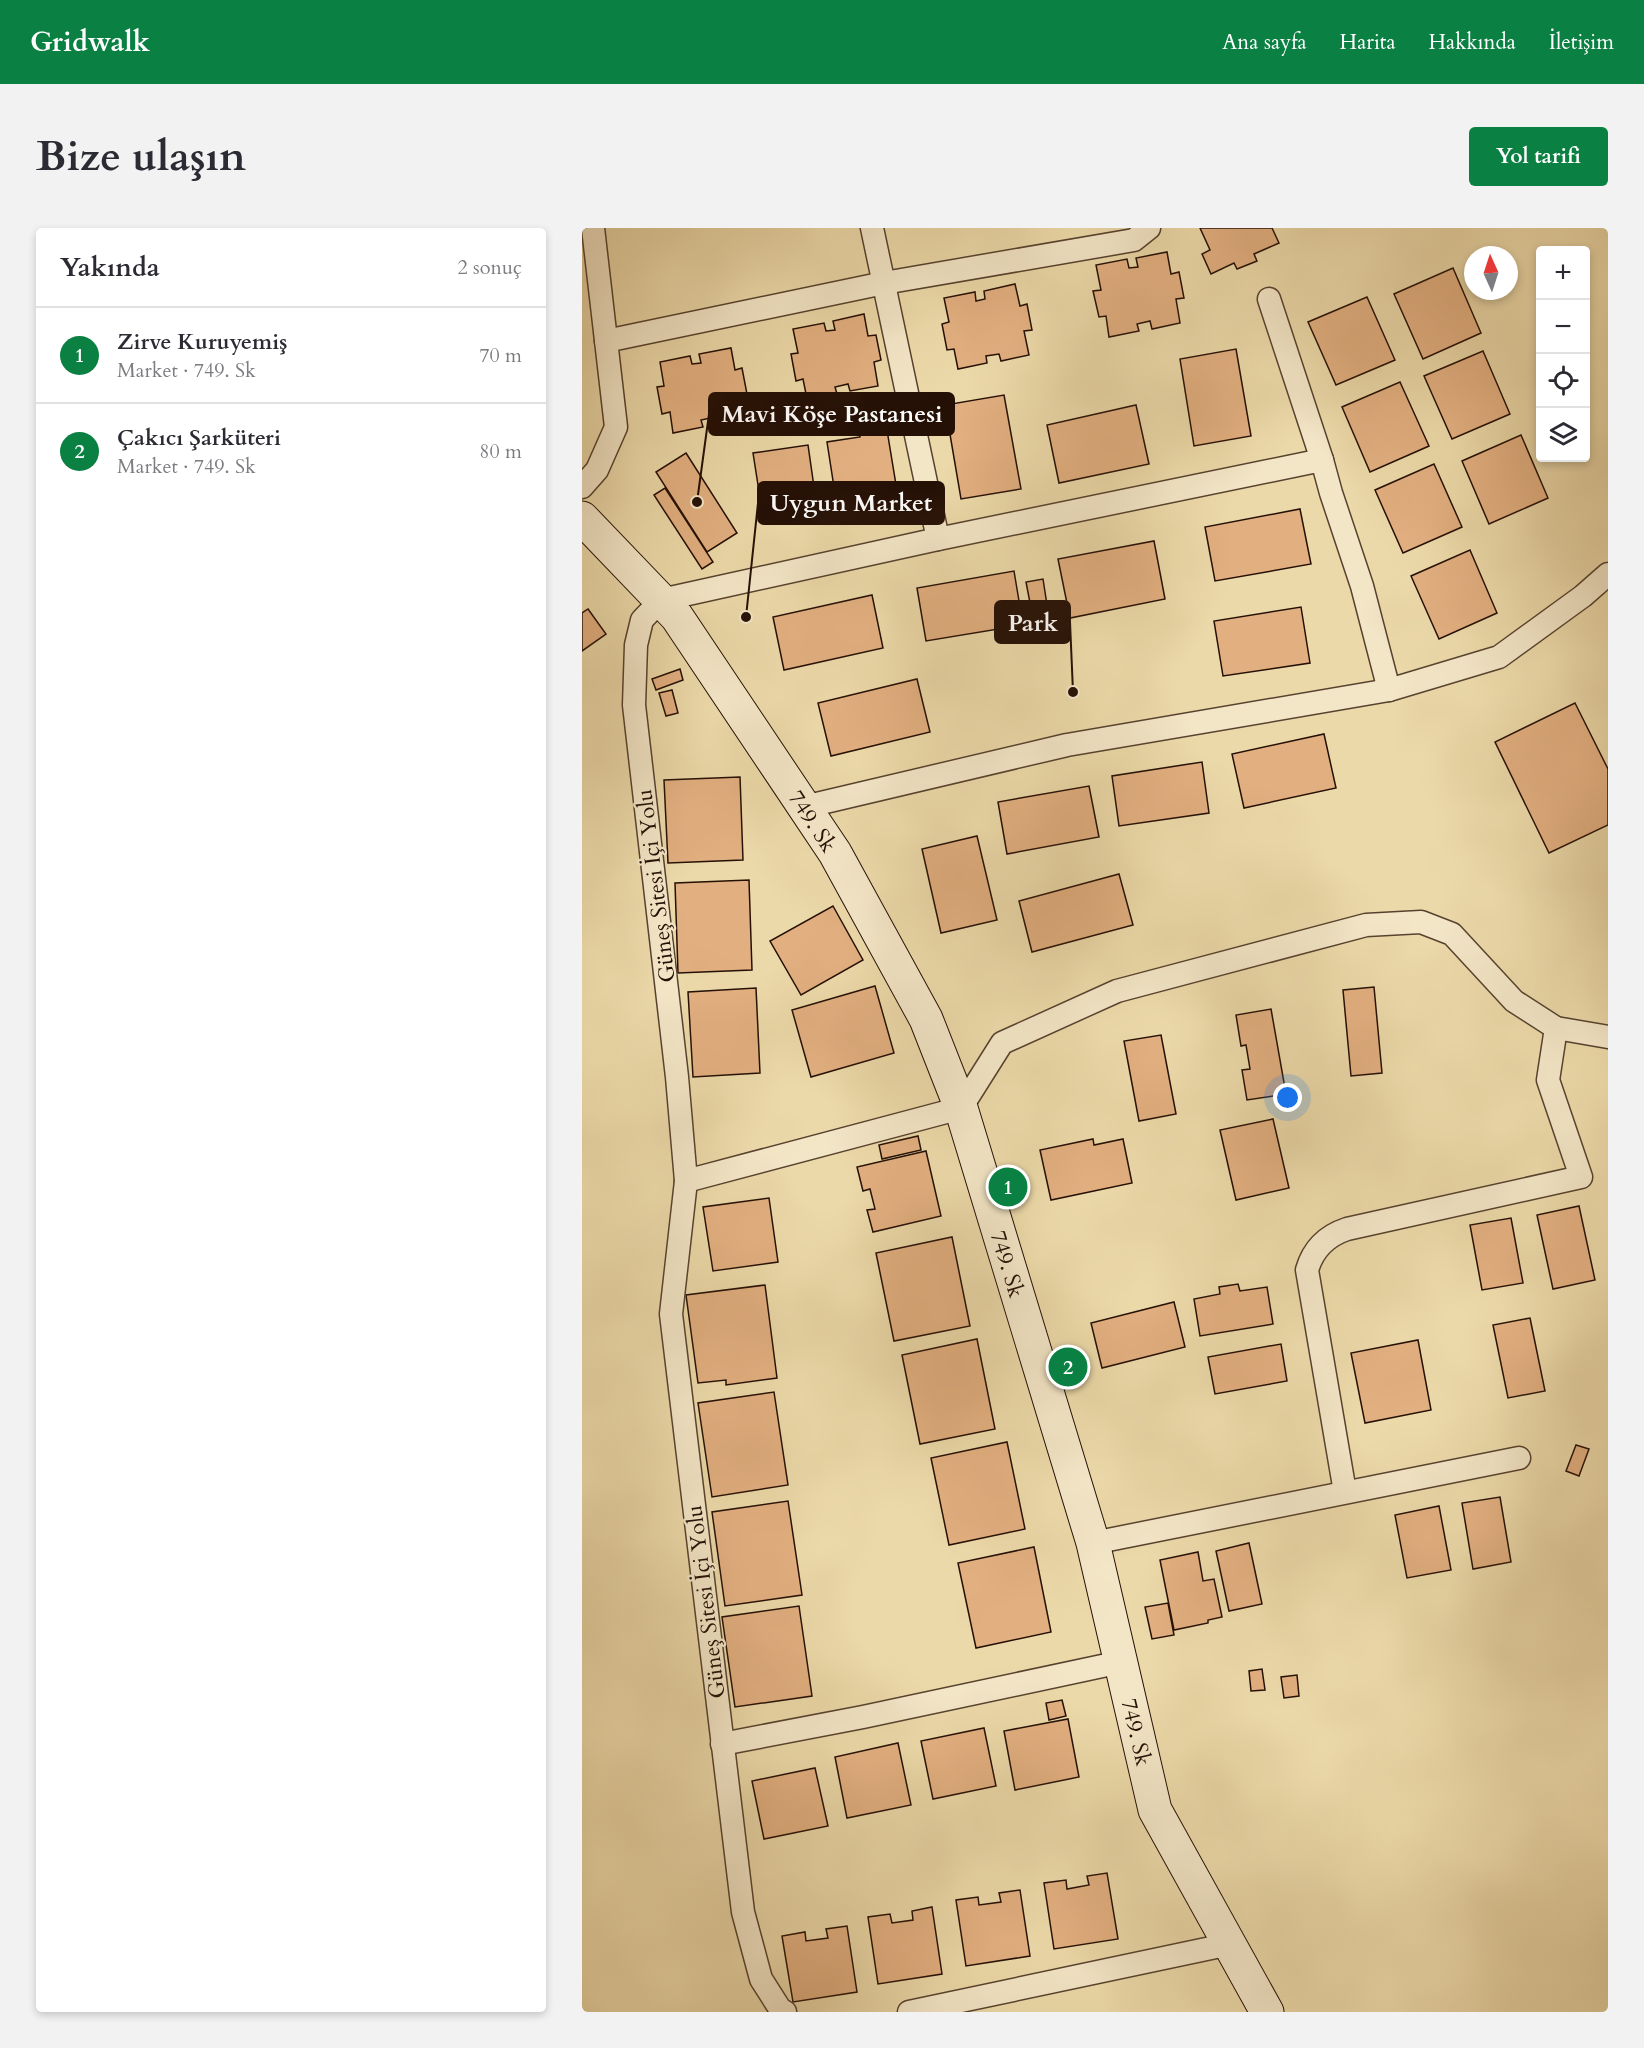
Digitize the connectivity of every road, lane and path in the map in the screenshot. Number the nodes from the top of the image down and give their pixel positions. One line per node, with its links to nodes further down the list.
1 (593, 228): 6 (street)
2 (872, 228): 4 (street)
3 (1149, 228): 4 (street)
4 (884, 284): 6 (street); 10 (street)
5 (1269, 299): 7 (street)
6 (606, 341): 8 (street)
7 (1322, 460): 10 (street); 13 (street)
8 (582, 487)
9 (582, 518): 12 (street, 749. Sk)
10 (938, 539): 12 (street)
11 (1608, 574): 13 (street)
12 (661, 600): 14 (street, 749. Sk); 18 (street, Güneş Sitesi İçi Yolu)
13 (1389, 690): 14 (street)
14 (804, 807): 17 (street, 749. Sk)
15 (1556, 1028): 16 (street); 17 (street); 20 (street)
16 (1608, 1037)
17 (961, 1108): 18 (street); 21 (street, 749. Sk)
18 (686, 1181): 23 (street, Güneş Sitesi İçi Yolu)
19 (1519, 1458): 20 (street)
20 (1345, 1492): 21 (street)
21 (1093, 1543): 22 (street, 749. Sk)
22 (1121, 1662): 23 (street); 24 (street, 749. Sk)
23 (722, 1744): 25 (street, Güneş Sitesi İçi Yolu)
24 (1230, 1944): 26 (street); 27 (street, 749. Sk)
25 (785, 2012)
26 (909, 2012)
27 (1268, 2012)

